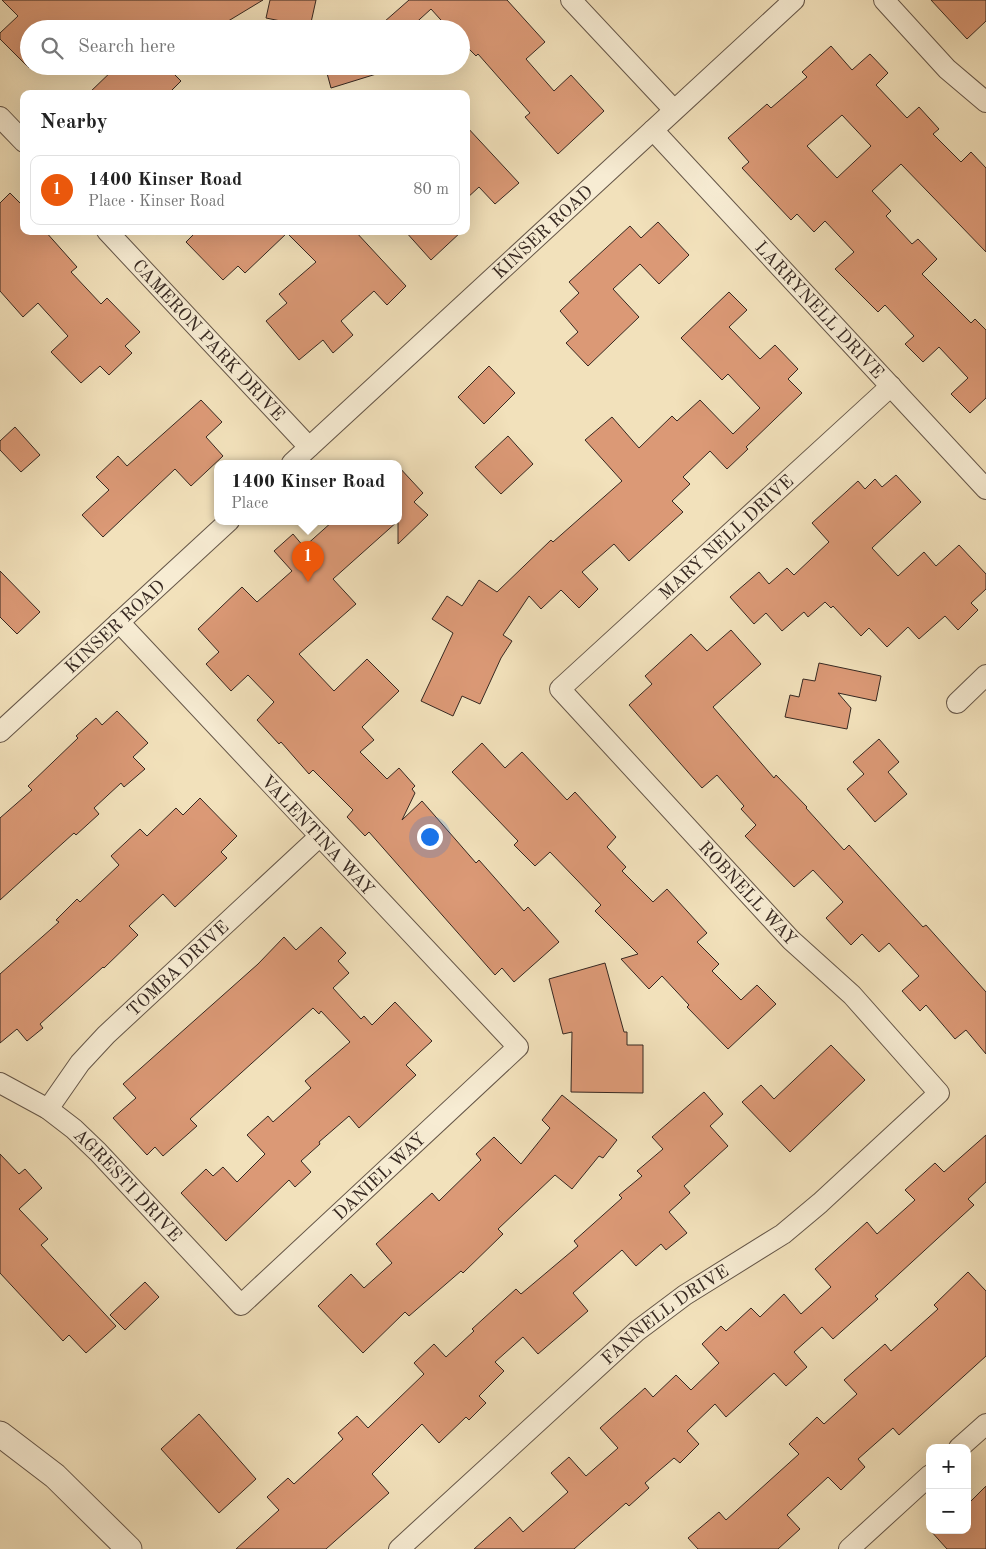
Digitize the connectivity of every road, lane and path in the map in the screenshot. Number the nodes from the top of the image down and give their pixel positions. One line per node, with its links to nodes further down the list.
1 (571, 0): 5 (street)
2 (794, 0): 5 (street, KINSER ROAD)
3 (884, 0): 4 (street)
4 (986, 102)
5 (674, 110): 7 (street, KINSER ROAD)
6 (0, 117): 8 (street)
7 (653, 130): 10 (street, LARRYNELL DRIVE); 11 (street, KINSER ROAD)
8 (20, 138)
9 (112, 235): 11 (street, CAMERON PARK DRIVE)
10 (891, 386): 13 (street, LARRYNELL DRIVE); 17 (street, MARY NELL DRIVE)
11 (309, 447): 12 (street, KINSER ROAD)
12 (295, 460)
13 (986, 489)
14 (225, 525): 15 (street, KINSER ROAD)
15 (120, 622): 19 (street, KINSER ROAD); 20 (street, VALENTINA WAY)
16 (986, 675): 18 (street)
17 (560, 689): 23 (street, ROBNELL WAY)
18 (957, 703)
19 (0, 732)
20 (320, 836): 21 (street, VALENTINA WAY); 24 (street, TOMBA DRIVE)
21 (518, 1047): 25 (street, DANIEL WAY)
22 (0, 1084): 24 (street, AGRESTI DRIVE)
23 (940, 1093): 31 (street, FANNELL DRIVE)
24 (48, 1109): 25 (street, AGRESTI DRIVE)
25 (240, 1304)
26 (986, 1424): 28 (street)
27 (0, 1434): 30 (street)
28 (964, 1444)
29 (926, 1479): 32 (street)
30 (129, 1549)
31 (399, 1549)
32 (848, 1549)

